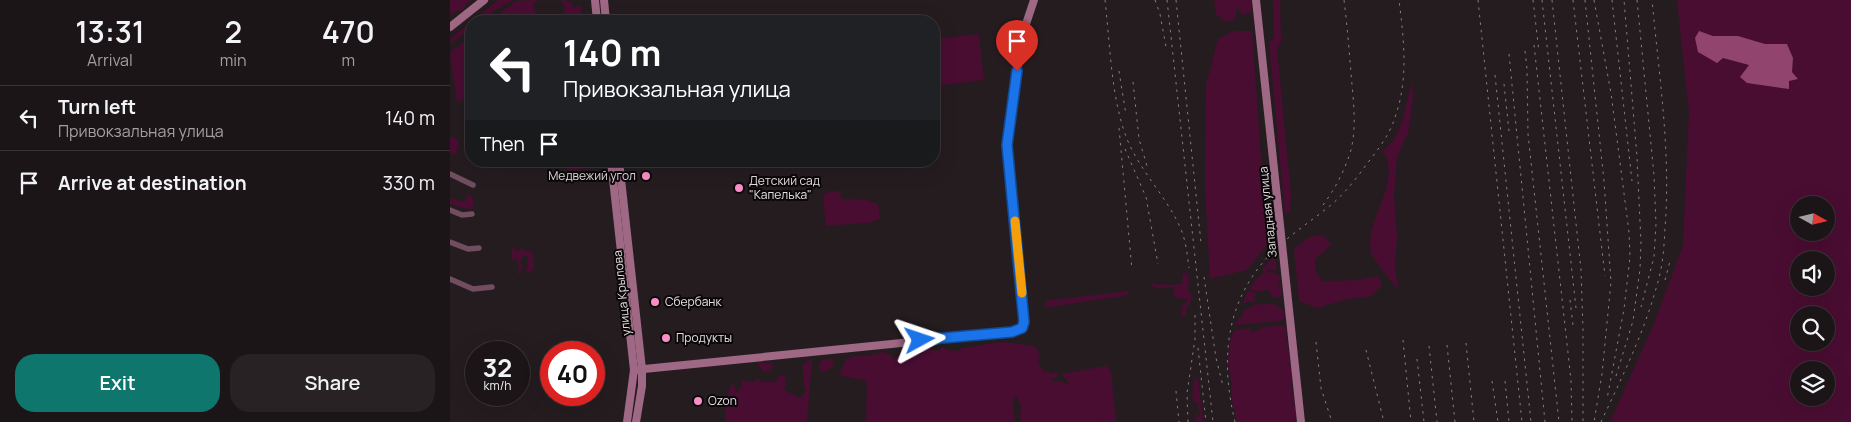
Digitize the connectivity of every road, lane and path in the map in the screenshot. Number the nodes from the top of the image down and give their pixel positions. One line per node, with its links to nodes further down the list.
1 (484, 0): 6 (street)
2 (594, 0): 8 (street)
3 (604, 0): 9 (street)
4 (1034, 0): 21 (street)
5 (1256, 0): 24 (street, Западная улица)
6 (465, 15)
7 (465, 15): 10 (street)
8 (596, 15)
9 (605, 15)
10 (450, 27)
11 (612, 167): 21 (street, улица Крылова)
12 (620, 167): 21 (street, улица Крылова)
13 (450, 174): 14 (street)
14 (473, 185)
15 (450, 210): 16 (street)
16 (472, 214)
17 (450, 242): 18 (street)
18 (479, 248)
19 (450, 279): 20 (street)
20 (492, 287)
21 (638, 369): 22 (street, улица Крылова); 23 (street, улица Крылова)
22 (627, 422)
23 (636, 422)
24 (1301, 422)

